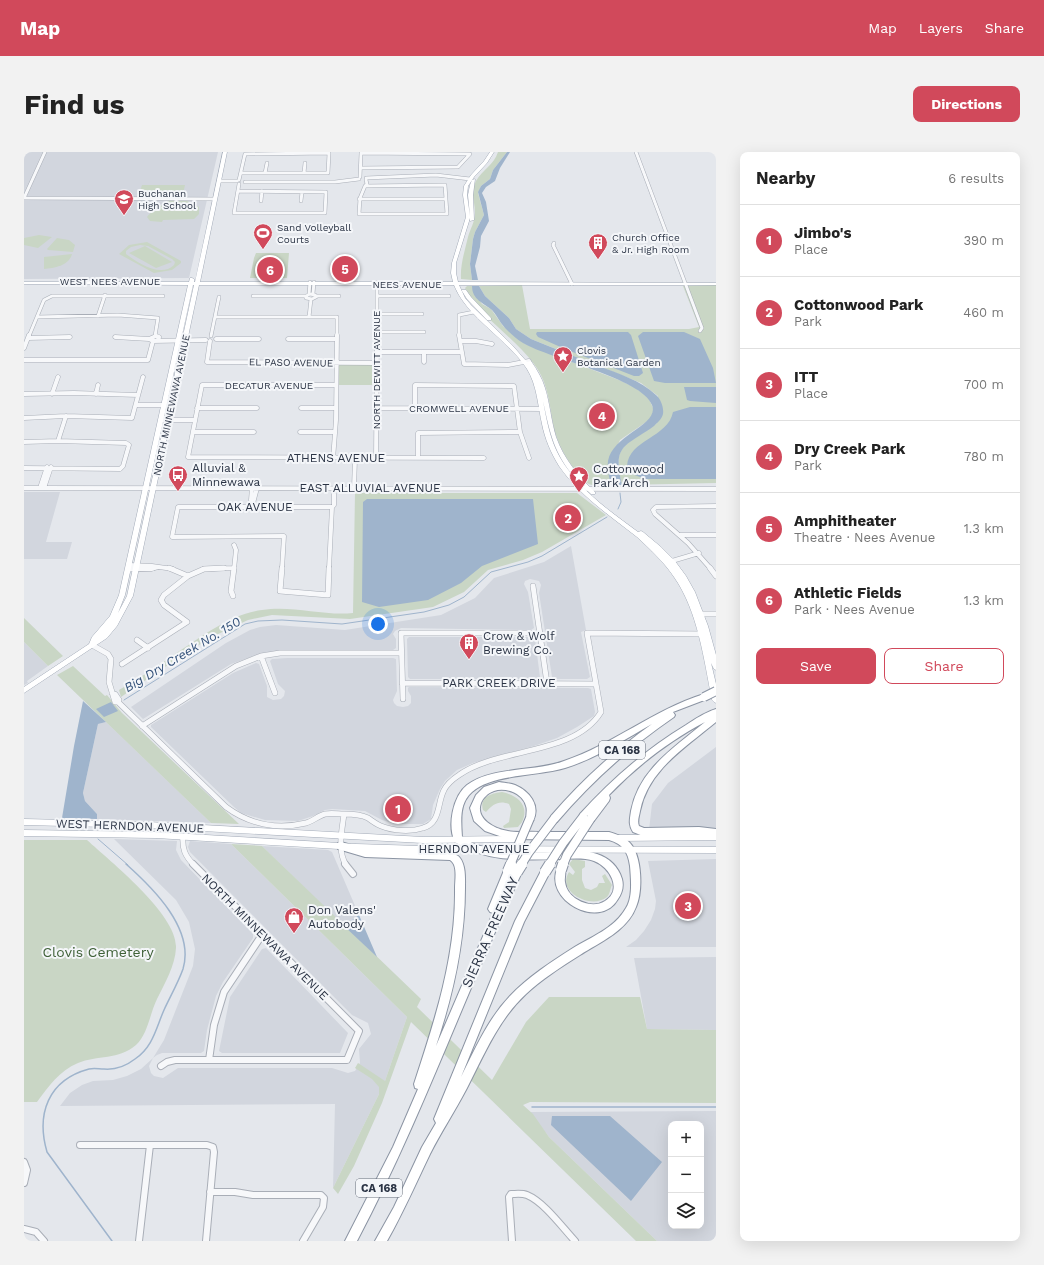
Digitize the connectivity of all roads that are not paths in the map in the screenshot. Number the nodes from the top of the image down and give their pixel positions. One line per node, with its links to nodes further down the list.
1 (45, 152): 24 (street)
2 (221, 152): 14 (main road, NORTH MINNEWAWA AVENUE)
3 (225, 152): 17 (main road, NORTH MINNEWAWA AVENUE)
4 (492, 152): 16 (main road)
5 (496, 152): 16 (main road)
6 (636, 152): 39 (street)
7 (329, 153): 11 (street); 13 (street)
8 (267, 163): 12 (street)
9 (305, 163): 13 (street)
10 (361, 168): 10 (street); 15 (street)
11 (242, 173): 12 (street); 18 (street)
12 (265, 173): 13 (street)
13 (304, 173)
14 (216, 174): 20 (main road); 25 (main road, NORTH MINNEWAWA AVENUE)
15 (363, 178): 16 (street); 18 (street); 19 (street)
16 (472, 180): 37 (main road)
17 (219, 182): 18 (street); 20 (main road, NORTH MINNEWAWA AVENUE)
18 (240, 182): 21 (street)
19 (365, 186): 26 (street); 27 (street)
20 (217, 190): 25 (main road, NORTH MINNEWAWA AVENUE)
21 (238, 191): 22 (street); 23 (street)
22 (262, 192): 23 (street); 28 (street)
23 (302, 192): 29 (street)
24 (24, 198): 25 (street)
25 (213, 199): 33 (main road, NORTH MINNEWAWA AVENUE)
26 (359, 199): 27 (street); 27 (street)
27 (445, 199)
28 (261, 201)
29 (301, 201)
30 (554, 243): 38 (street)
31 (107, 281): 32 (main road, WEST NEES AVENUE); 33 (main road, WEST NEES AVENUE); 35 (street)
32 (24, 282): 35 (main road, WEST NEES AVENUE)
33 (194, 282): 34 (main road, NEES AVENUE); 35 (main road, WEST NEES AVENUE); 65 (main road, NORTH MINNEWAWA AVENUE)
34 (312, 282): 36 (main road, NEES AVENUE); 42 (street)
35 (56, 283)
36 (377, 283): 37 (main road, NEES AVENUE); 46 (street, NORTH DEWITT AVENUE)
37 (458, 283): 38 (main road, NEES AVENUE); 50 (main road); 79 (main road)
38 (572, 284): 39 (main road, NEES AVENUE)
39 (686, 284): 40 (main road, NEES AVENUE); 57 (street)
40 (716, 284)
41 (106, 295): 43 (street); 53 (street); 54 (street)
42 (311, 295): 44 (street); 45 (street); 49 (street); 49 (street)
43 (162, 296)
44 (253, 296)
45 (339, 296)
46 (377, 296): 47 (street); 51 (street, NORTH DEWITT AVENUE)
47 (449, 296)
48 (219, 297): 55 (street)
49 (310, 299): 56 (street)
50 (474, 312): 71 (street); 79 (main road)
51 (376, 314): 52 (street); 58 (street, NORTH DEWITT AVENUE)
52 (422, 314)
53 (98, 316): 54 (street); 63 (street)
54 (38, 317): 62 (street)
55 (215, 317): 56 (street); 66 (street)
56 (309, 317): 69 (street)
57 (700, 331)
58 (376, 332): 59 (street); 74 (street, NORTH DEWITT AVENUE)
59 (424, 332)
60 (70, 337): 62 (street)
61 (115, 337): 64 (street)
62 (28, 338): 73 (street)
63 (157, 338): 64 (street); 65 (street); 70 (street)
64 (149, 339): 70 (street)
65 (182, 339): 66 (street); 91 (main road, NORTH MINNEWAWA AVENUE); 102 (main road, NORTH MINNEWAWA AVENUE)
66 (209, 339): 67 (street); 80 (street, EL PASO AVENUE)
67 (259, 339)
68 (288, 339): 69 (street)
69 (336, 339): 80 (street)
70 (153, 341): 77 (street)
71 (460, 341): 72 (street); 76 (street)
72 (492, 344)
73 (24, 348)
74 (377, 352): 75 (street); 81 (street, NORTH DEWITT AVENUE)
75 (424, 352): 76 (street); 78 (street)
76 (462, 352): 79 (street)
77 (24, 360)
78 (424, 362)
79 (527, 362): 99 (main road); 109 (main road)
80 (337, 363): 81 (street, EL PASO AVENUE); 85 (street)
81 (376, 363): 96 (street, NORTH DEWITT AVENUE)
82 (58, 377): 87 (street)
83 (143, 377): 89 (street)
84 (98, 385): 88 (street)
85 (336, 385): 92 (street, DECATUR AVENUE); 95 (street)
86 (24, 394): 87 (street)
87 (52, 394): 88 (street)
88 (96, 394): 89 (street)
89 (138, 395): 90 (street)
90 (136, 404): 91 (street); 100 (street)
91 (165, 404): 102 (main road, NORTH MINNEWAWA AVENUE)
92 (197, 408): 93 (street); 103 (street)
93 (257, 408)
94 (301, 408): 95 (street)
95 (336, 408): 107 (street)
96 (377, 408): 97 (street, CROMWELL AVENUE); 117 (street, NORTH DEWITT AVENUE)
97 (415, 408): 98 (street, CROMWELL AVENUE); 98 (street)
98 (518, 408): 99 (street, CROMWELL AVENUE); 108 (street)
99 (542, 409): 109 (main road); 125 (main road)
100 (66, 416): 101 (street); 110 (street)
101 (24, 418)
102 (165, 420): 103 (street); 122 (main road, NORTH MINNEWAWA AVENUE)
103 (195, 420): 104 (street)
104 (193, 432): 105 (street); 115 (street, ATHENS AVENUE)
105 (254, 432)
106 (300, 432): 107 (street)
107 (335, 432): 115 (street)
108 (520, 432): 112 (street); 114 (street)
109 (553, 434): 125 (main road)
110 (58, 441): 111 (street); 118 (street)
111 (24, 442)
112 (418, 458): 113 (street, ATHENS AVENUE); 117 (street, ATHENS AVENUE)
113 (484, 458)
114 (529, 458)
115 (333, 459): 116 (street, ATHENS AVENUE)
116 (355, 459): 117 (street, ATHENS AVENUE); 124 (street)
117 (376, 459)
118 (49, 467): 119 (street); 121 (street)
119 (24, 468)
120 (24, 488): 121 (street, EAST ALLUVIAL AVENUE)
121 (42, 488): 122 (street, EAST ALLUVIAL AVENUE)
122 (149, 488): 123 (street, EAST ALLUVIAL AVENUE); 137 (main road, NORTH MINNEWAWA AVENUE)
123 (255, 488): 124 (street, EAST ALLUVIAL AVENUE); 128 (street)
124 (354, 488): 125 (street, EAST ALLUVIAL AVENUE)
125 (585, 489): 126 (street, EAST ALLUVIAL AVENUE); 133 (main road); 136 (main road)
126 (716, 489)
127 (334, 494): 130 (street)
128 (253, 505): 130 (street, OAK AVENUE); 130 (street, OAK AVENUE)
129 (716, 506): 131 (street)
130 (332, 507)
131 (680, 535): 132 (street); 135 (street)
132 (716, 535)
133 (643, 540): 136 (main road); 145 (main road)
134 (234, 545): 140 (street)
135 (699, 553): 136 (street); 138 (street)
136 (672, 561): 146 (main road)
137 (132, 567): 141 (street); 151 (main road, NORTH MINNEWAWA AVENUE)
138 (710, 567): 139 (street); 142 (street)
139 (716, 567)
140 (234, 568): 141 (street); 144 (street)
141 (188, 576): 152 (street)
142 (716, 576)
143 (533, 586): 148 (street)
144 (233, 596)
145 (694, 614): 146 (street); 149 (main road)
146 (702, 614): 147 (street); 149 (main road)
147 (716, 614)
148 (540, 633): 153 (street); 158 (street)
149 (703, 634): 156 (main road); 159 (street); 165 (main road)
150 (137, 640): 152 (street)
151 (92, 644): 160 (main road); 169 (street)
152 (148, 648): 155 (street)
153 (401, 654): 154 (street); 157 (street)
154 (261, 656): 162 (street); 169 (street)
155 (122, 664)
156 (716, 667)
157 (402, 683): 158 (street, PARK CREEK DRIVE); 164 (street)
158 (547, 683): 159 (street, PARK CREEK DRIVE)
159 (596, 684): 170 (street)
160 (24, 690)
161 (716, 691): 163 (highway, SIERRA FREEWAY / CA 168, bridge)
162 (275, 694)
163 (704, 697): 180 (highway); 185 (highway, SIERRA FREEWAY / CA 168, bridge)
164 (403, 699)
165 (716, 700)
166 (716, 712): 168 (highway, CA 168)
167 (716, 717): 168 (highway)
168 (707, 720): 171 (highway, CA 168); 175 (highway)
169 (142, 726): 170 (street)
170 (344, 814): 181 (street)
171 (587, 818): 182 (highway, bridge); 191 (highway, SIERRA FREEWAY, bridge)
172 (24, 822): 173 (main road, WEST HERNDON AVENUE)
173 (237, 830): 181 (main road, HERNDON AVENUE)
174 (24, 833): 176 (main road, WEST HERNDON AVENUE)
175 (716, 834)
176 (183, 836): 179 (main road, WEST HERNDON AVENUE); 187 (street, NORTH MINNEWAWA AVENUE)
177 (716, 837): 178 (main road, HERNDON AVENUE)
178 (618, 838): 180 (main road, HERNDON AVENUE); 183 (highway); 185 (highway, bridge)
179 (233, 839): 181 (main road, HERNDON AVENUE)
180 (458, 839): 181 (main road, HERNDON AVENUE); 182 (highway)
181 (342, 841): 182 (main road, HERNDON AVENUE); 186 (street); 189 (highway)
182 (479, 850): 183 (main road, HERNDON AVENUE)
183 (630, 850): 184 (main road, HERNDON AVENUE); 191 (highway)
184 (716, 850)
185 (513, 871): 189 (highway, SIERRA FREEWAY / CA 168)
186 (354, 874)
187 (262, 935): 188 (street); 188 (street, NORTH MINNEWAWA AVENUE)
188 (209, 1060): 190 (street)
189 (430, 1061): 202 (highway, SIERRA FREEWAY / CA 168)
190 (161, 1066)
191 (459, 1082): 203 (highway, CA 168)
192 (80, 1145): 193 (street)
193 (150, 1145): 196 (street); 199 (street)
194 (24, 1162): 195 (street)
195 (24, 1183)
196 (210, 1192): 200 (street); 201 (street)
197 (24, 1229): 198 (street)
198 (44, 1241)
199 (139, 1241)
200 (206, 1241)
201 (302, 1241)
202 (351, 1241)
203 (381, 1241)
204 (512, 1241): 205 (street)
205 (575, 1241)

